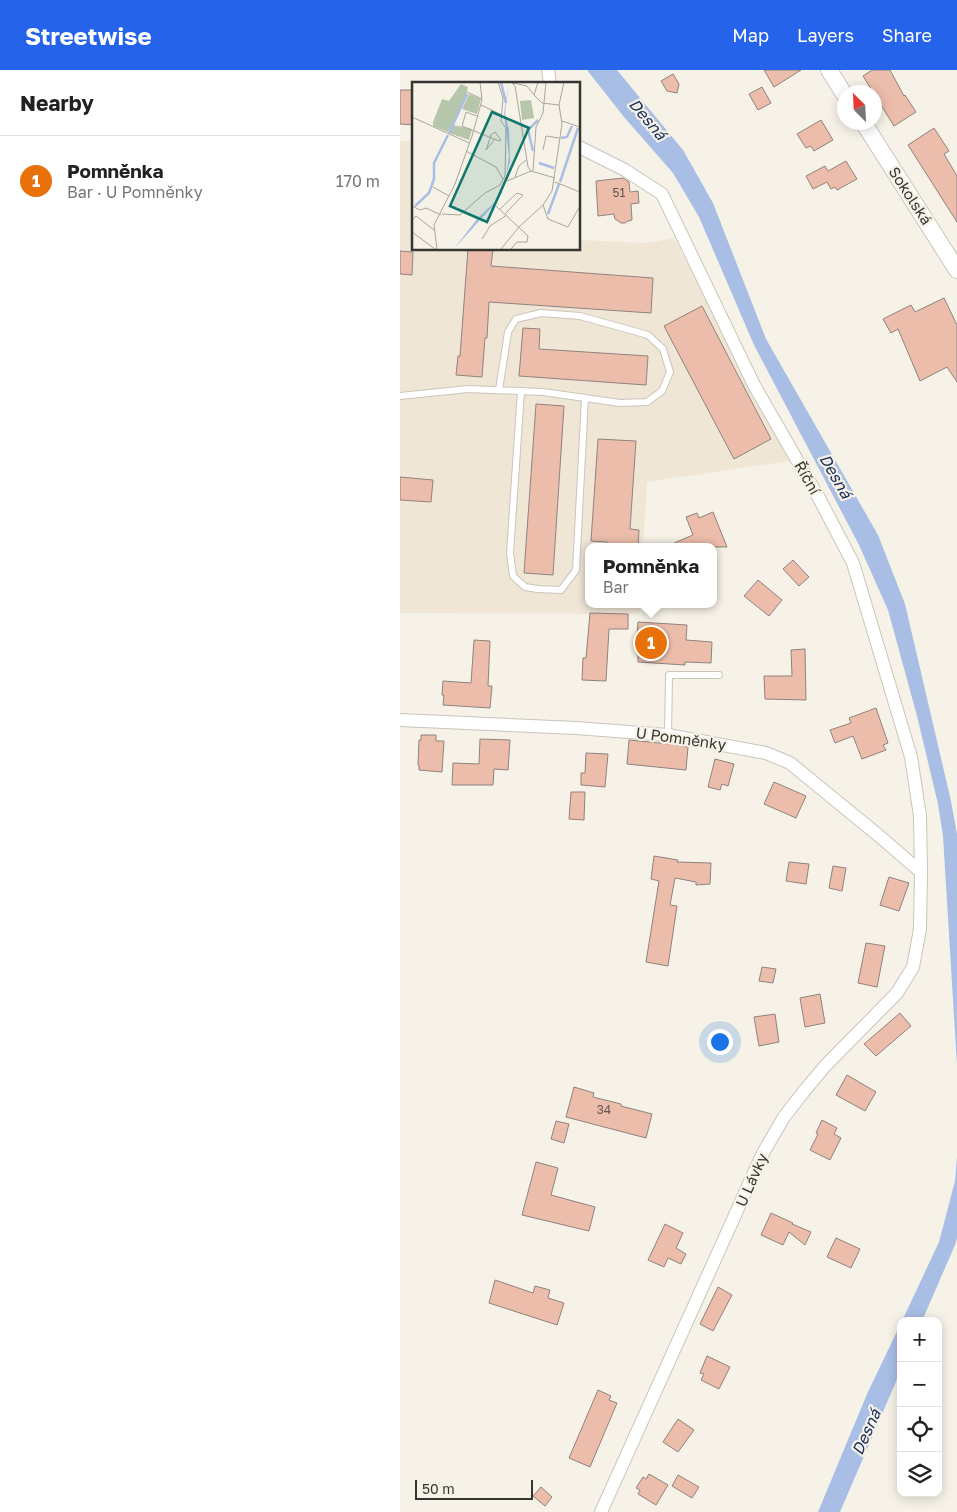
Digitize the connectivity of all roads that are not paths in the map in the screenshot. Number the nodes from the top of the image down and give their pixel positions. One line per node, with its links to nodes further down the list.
1 (829, 70): 2 (street)
2 (838, 85)
3 (868, 130): 5 (street, Sokolská)
4 (580, 148): 13 (street, Říční)
5 (957, 270)
6 (499, 390): 7 (lane); 8 (lane); 9 (lane)
7 (521, 391): 9 (lane); 9 (lane)
8 (400, 396)
9 (585, 398)
10 (719, 675): 12 (lane)
11 (400, 720): 12 (street, U Pomněnky)
12 (668, 735): 13 (street, U Pomněnky)
13 (921, 872): 14 (street, U Lávky)
14 (601, 1512)

